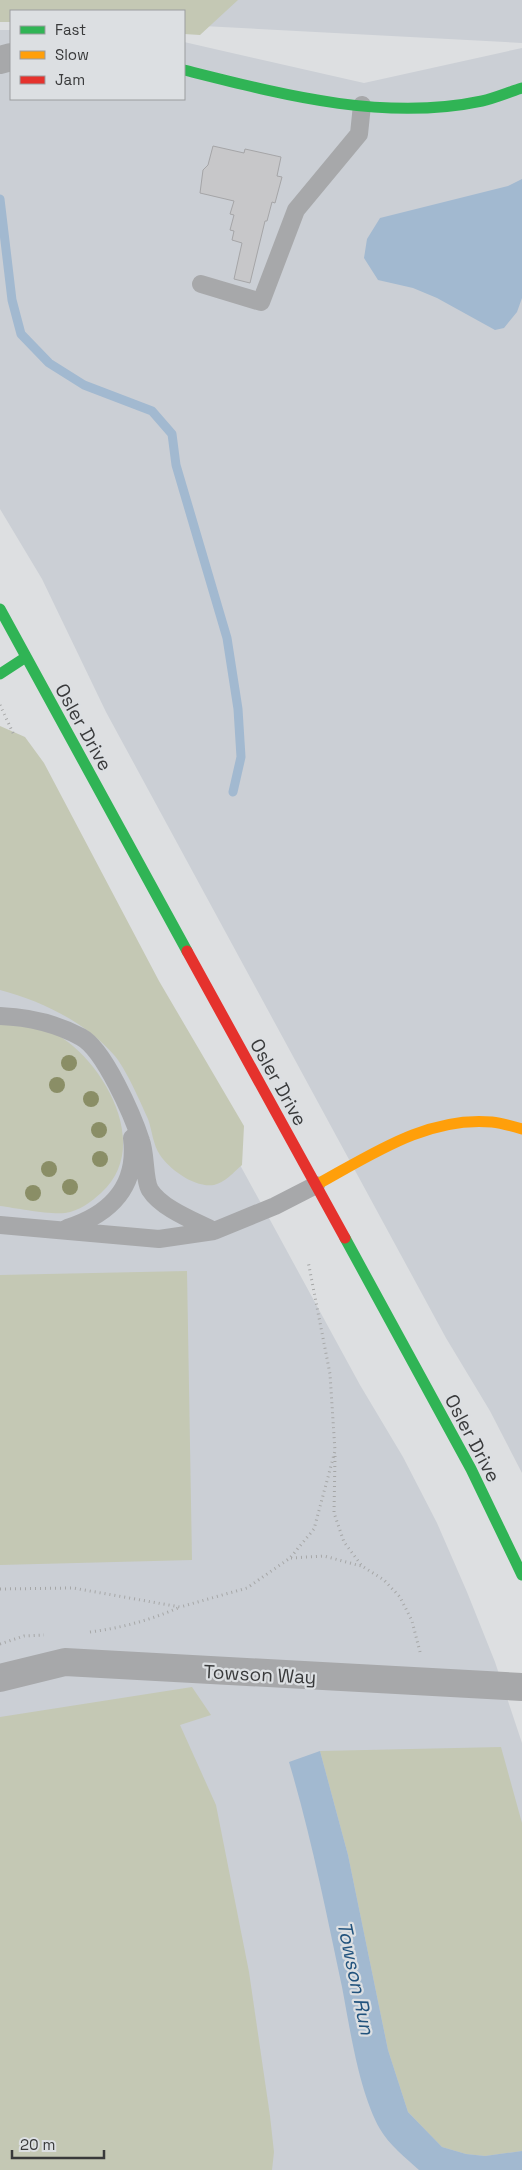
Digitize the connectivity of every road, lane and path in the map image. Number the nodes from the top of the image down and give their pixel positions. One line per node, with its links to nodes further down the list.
1 (185, 70): 3 (street)
2 (522, 88): 3 (street)
3 (362, 105): 4 (lane)
4 (201, 284)
5 (0, 609): 6 (street, Osler Drive)
6 (26, 658): 7 (street); 13 (street, Osler Drive)
7 (0, 674)
8 (0, 705): 9 (path)
9 (14, 735)
10 (0, 1016): 11 (lane)
11 (129, 1110): 15 (lane); 16 (lane)
12 (522, 1129): 13 (street)
13 (316, 1185): 16 (lane); 21 (street, Osler Drive)
14 (0, 1224): 15 (lane)
15 (62, 1230): 16 (lane)
16 (214, 1231)
17 (308, 1261): 18 (path)
18 (335, 1451): 19 (path); 20 (path)
19 (290, 1558): 20 (path); 23 (path)
20 (362, 1566): 27 (path)
21 (522, 1575)
22 (0, 1589): 23 (path)
23 (180, 1607): 24 (path)
24 (84, 1632)
25 (49, 1635): 26 (path)
26 (0, 1644)
27 (421, 1658)
28 (0, 1678): 29 (street, Towson Way)
29 (522, 1687)

